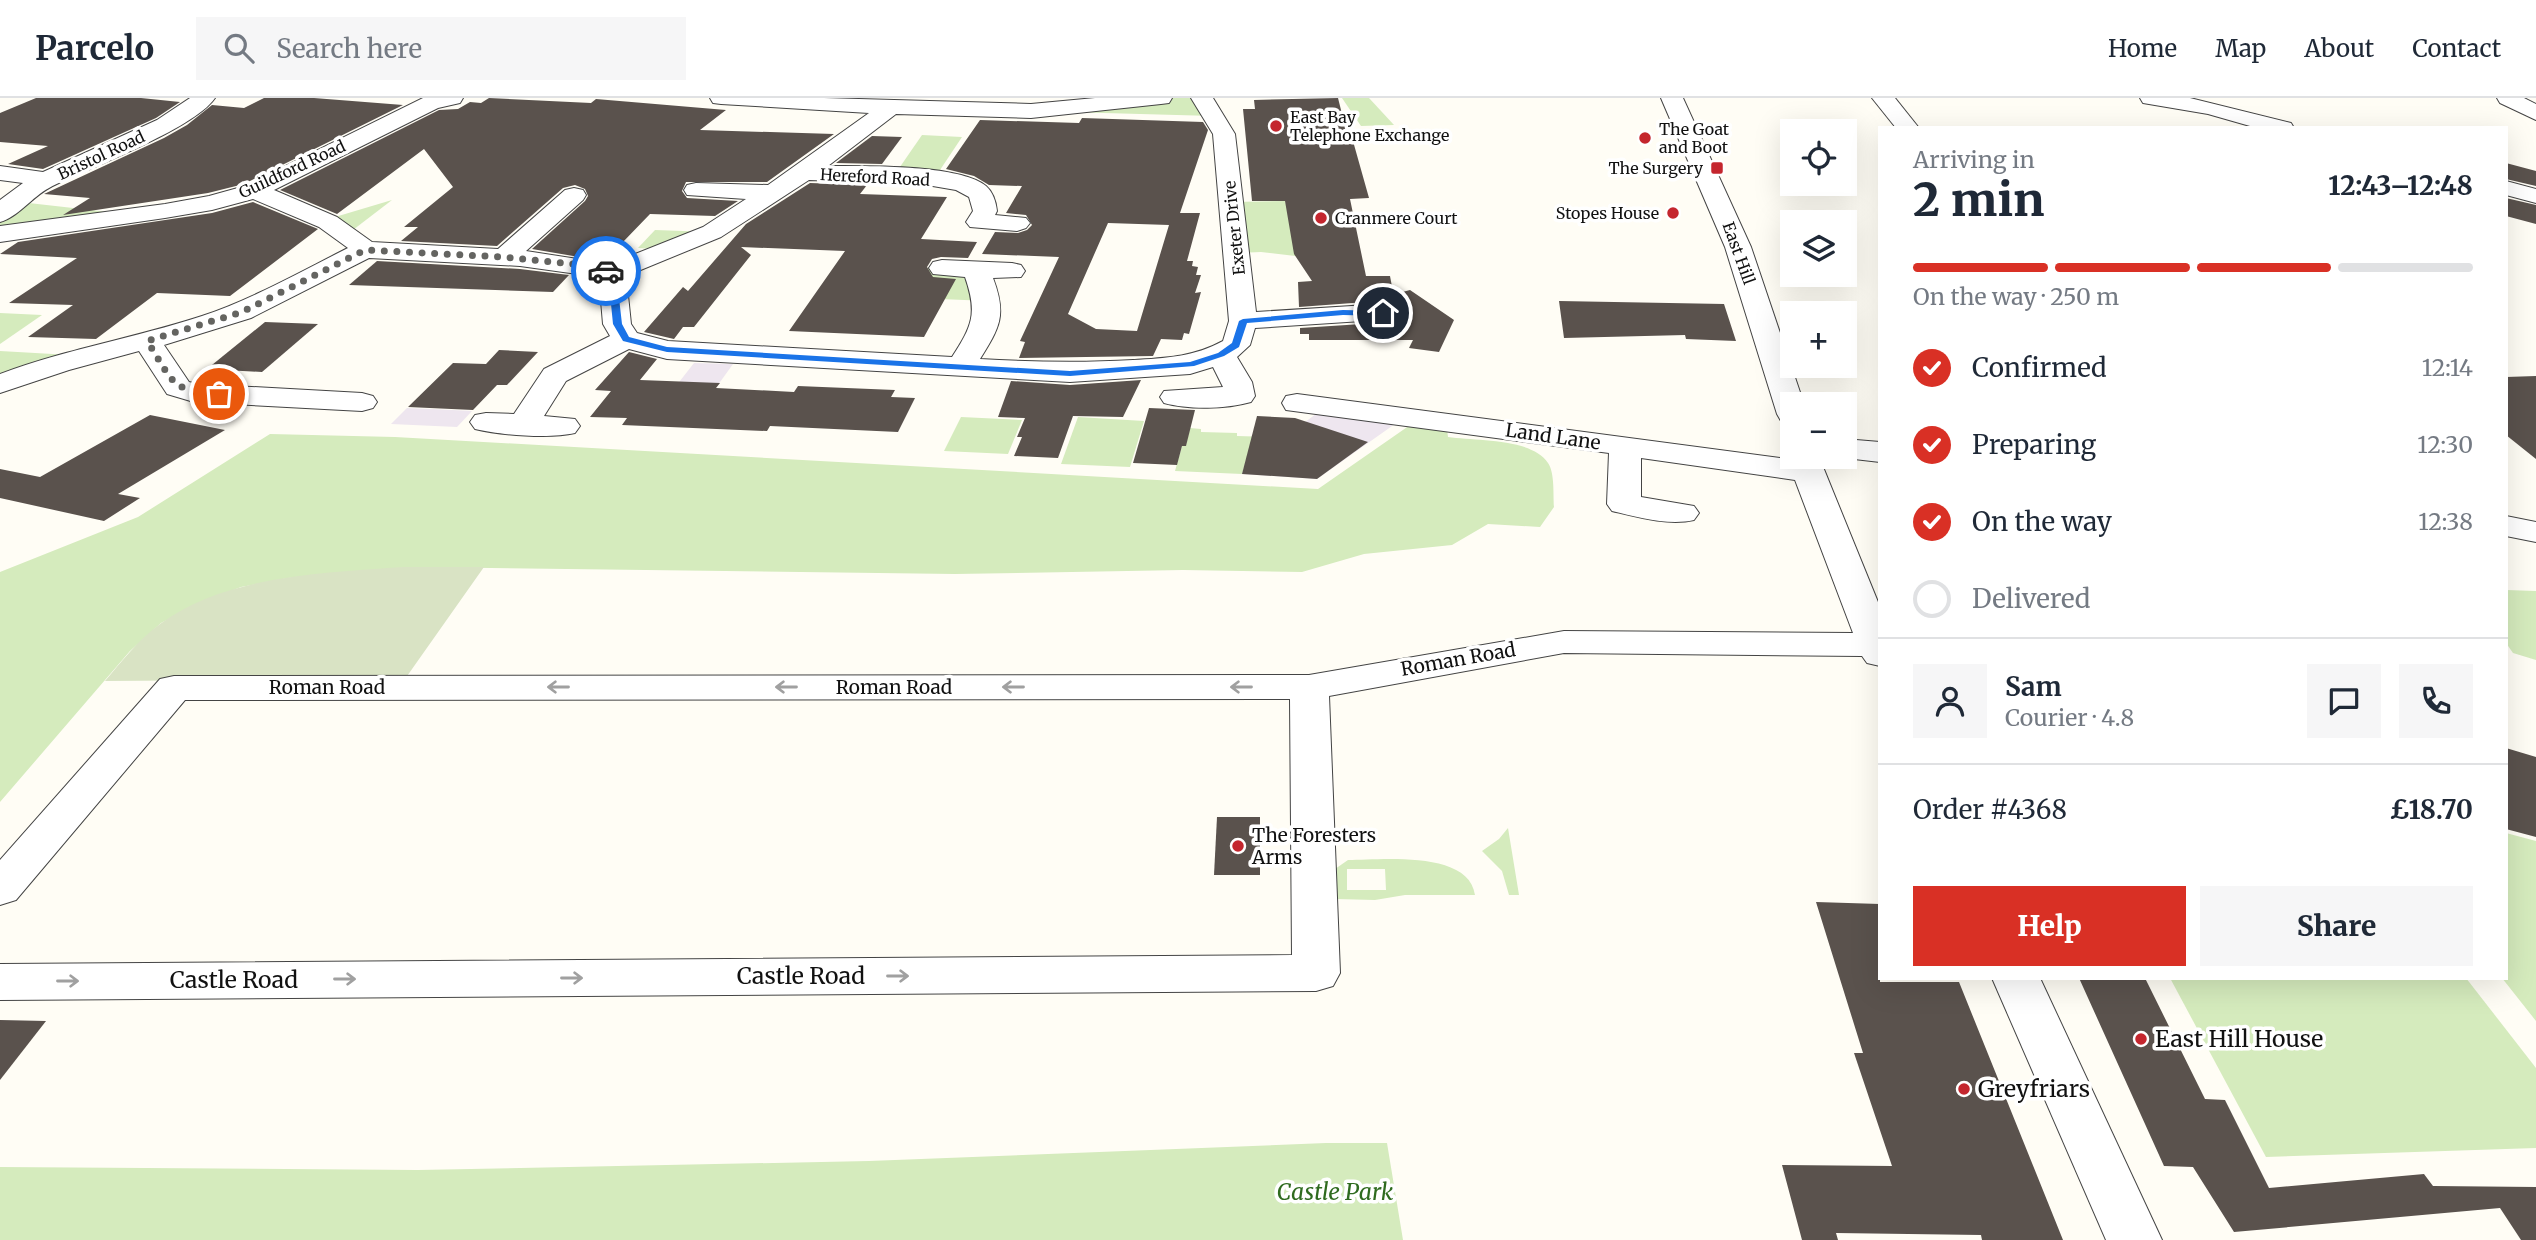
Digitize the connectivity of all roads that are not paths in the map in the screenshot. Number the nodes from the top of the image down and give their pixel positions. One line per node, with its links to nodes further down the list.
1 (205, 98): 16 (street, Bristol Road)
2 (721, 98): 10 (street)
3 (1161, 98): 10 (street)
4 (1202, 98): 37 (street, Exeter Drive)
5 (1672, 98): 43 (street, East Hill)
6 (1883, 98): 12 (street)
7 (2151, 98): 13 (street)
8 (2508, 98): 11 (street)
9 (432, 100): 19 (street, Guildford Road)
10 (891, 107): 15 (street, Hereford Road)
11 (2536, 113)
12 (1906, 126)
13 (2276, 126)
14 (0, 173): 16 (street)
15 (804, 173): 20 (street); 26 (street, Hereford Road)
16 (49, 180): 24 (street, Bristol Road)
17 (2508, 189): 22 (street)
18 (696, 190): 20 (street)
19 (254, 191): 29 (street, Guildford Road); 30 (street)
20 (774, 193): 28 (street)
21 (574, 195): 25 (street)
22 (2536, 196)
23 (522, 212): 25 (street)
24 (0, 214)
25 (551, 214): 31 (street)
26 (1017, 223)
27 (654, 230): 28 (street)
28 (712, 232): 35 (street)
29 (0, 234)
30 (365, 250): 31 (street); 39 (street)
31 (503, 257): 35 (street)
32 (942, 268): 33 (street)
33 (976, 270): 34 (street); 41 (street)
34 (1012, 271)
35 (612, 272): 38 (street)
36 (1384, 315): 37 (street)
37 (1243, 321): 40 (street)
38 (626, 339): 41 (street); 48 (street)
39 (147, 341): 42 (street); 45 (street)
40 (1221, 354): 41 (street); 44 (street)
41 (960, 368)
42 (0, 384)
43 (1785, 392)
44 (1175, 397)
45 (362, 402)
46 (1297, 403): 50 (street, Land Lane)
47 (485, 422): 48 (street)
48 (523, 424): 49 (street)
49 (564, 426)
50 (1625, 446): 53 (street, Land Lane); 55 (street)
51 (1857, 450): 52 (street)
52 (1878, 452)
53 (1780, 462)
54 (1807, 469): 58 (street)
55 (1682, 513)
56 (2508, 526): 57 (street)
57 (2536, 532)
58 (1878, 650): 59 (street, Roman Road)
59 (1309, 687): 60 (street, Roman Road, one-way to 60); 62 (street, Castle Road, one-way to 59)
60 (0, 889)
61 (2017, 980): 63 (street)
62 (0, 982)
63 (2134, 1240)

